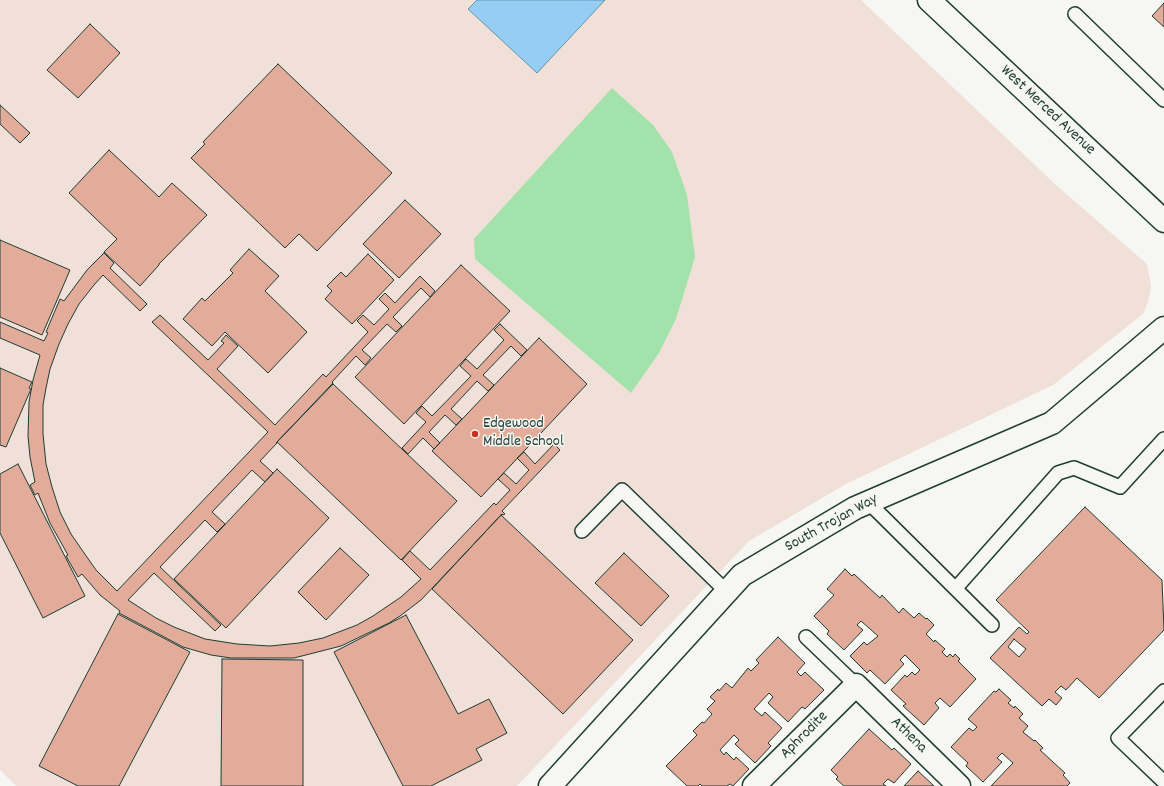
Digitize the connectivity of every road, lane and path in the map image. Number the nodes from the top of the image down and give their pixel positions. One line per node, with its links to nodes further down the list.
1 (929, 0): 4 (street, West Merced Avenue)
2 (1075, 14): 3 (lane)
3 (1164, 100)
4 (1164, 221)
5 (1164, 328): 7 (street, South Trojan Way)
6 (1164, 439): 9 (lane)
7 (868, 502): 9 (lane); 10 (street, South Trojan Way)
8 (582, 531): 10 (lane)
9 (956, 588): 11 (lane)
10 (727, 592): 16 (street, South Trojan Way)
11 (992, 625)
12 (806, 638): 13 (lane)
13 (856, 685): 17 (street, Aphrodite); 18 (street, Athena)
14 (1163, 694): 15 (lane)
15 (1164, 782)
16 (550, 786)
17 (754, 786)
18 (959, 786)

